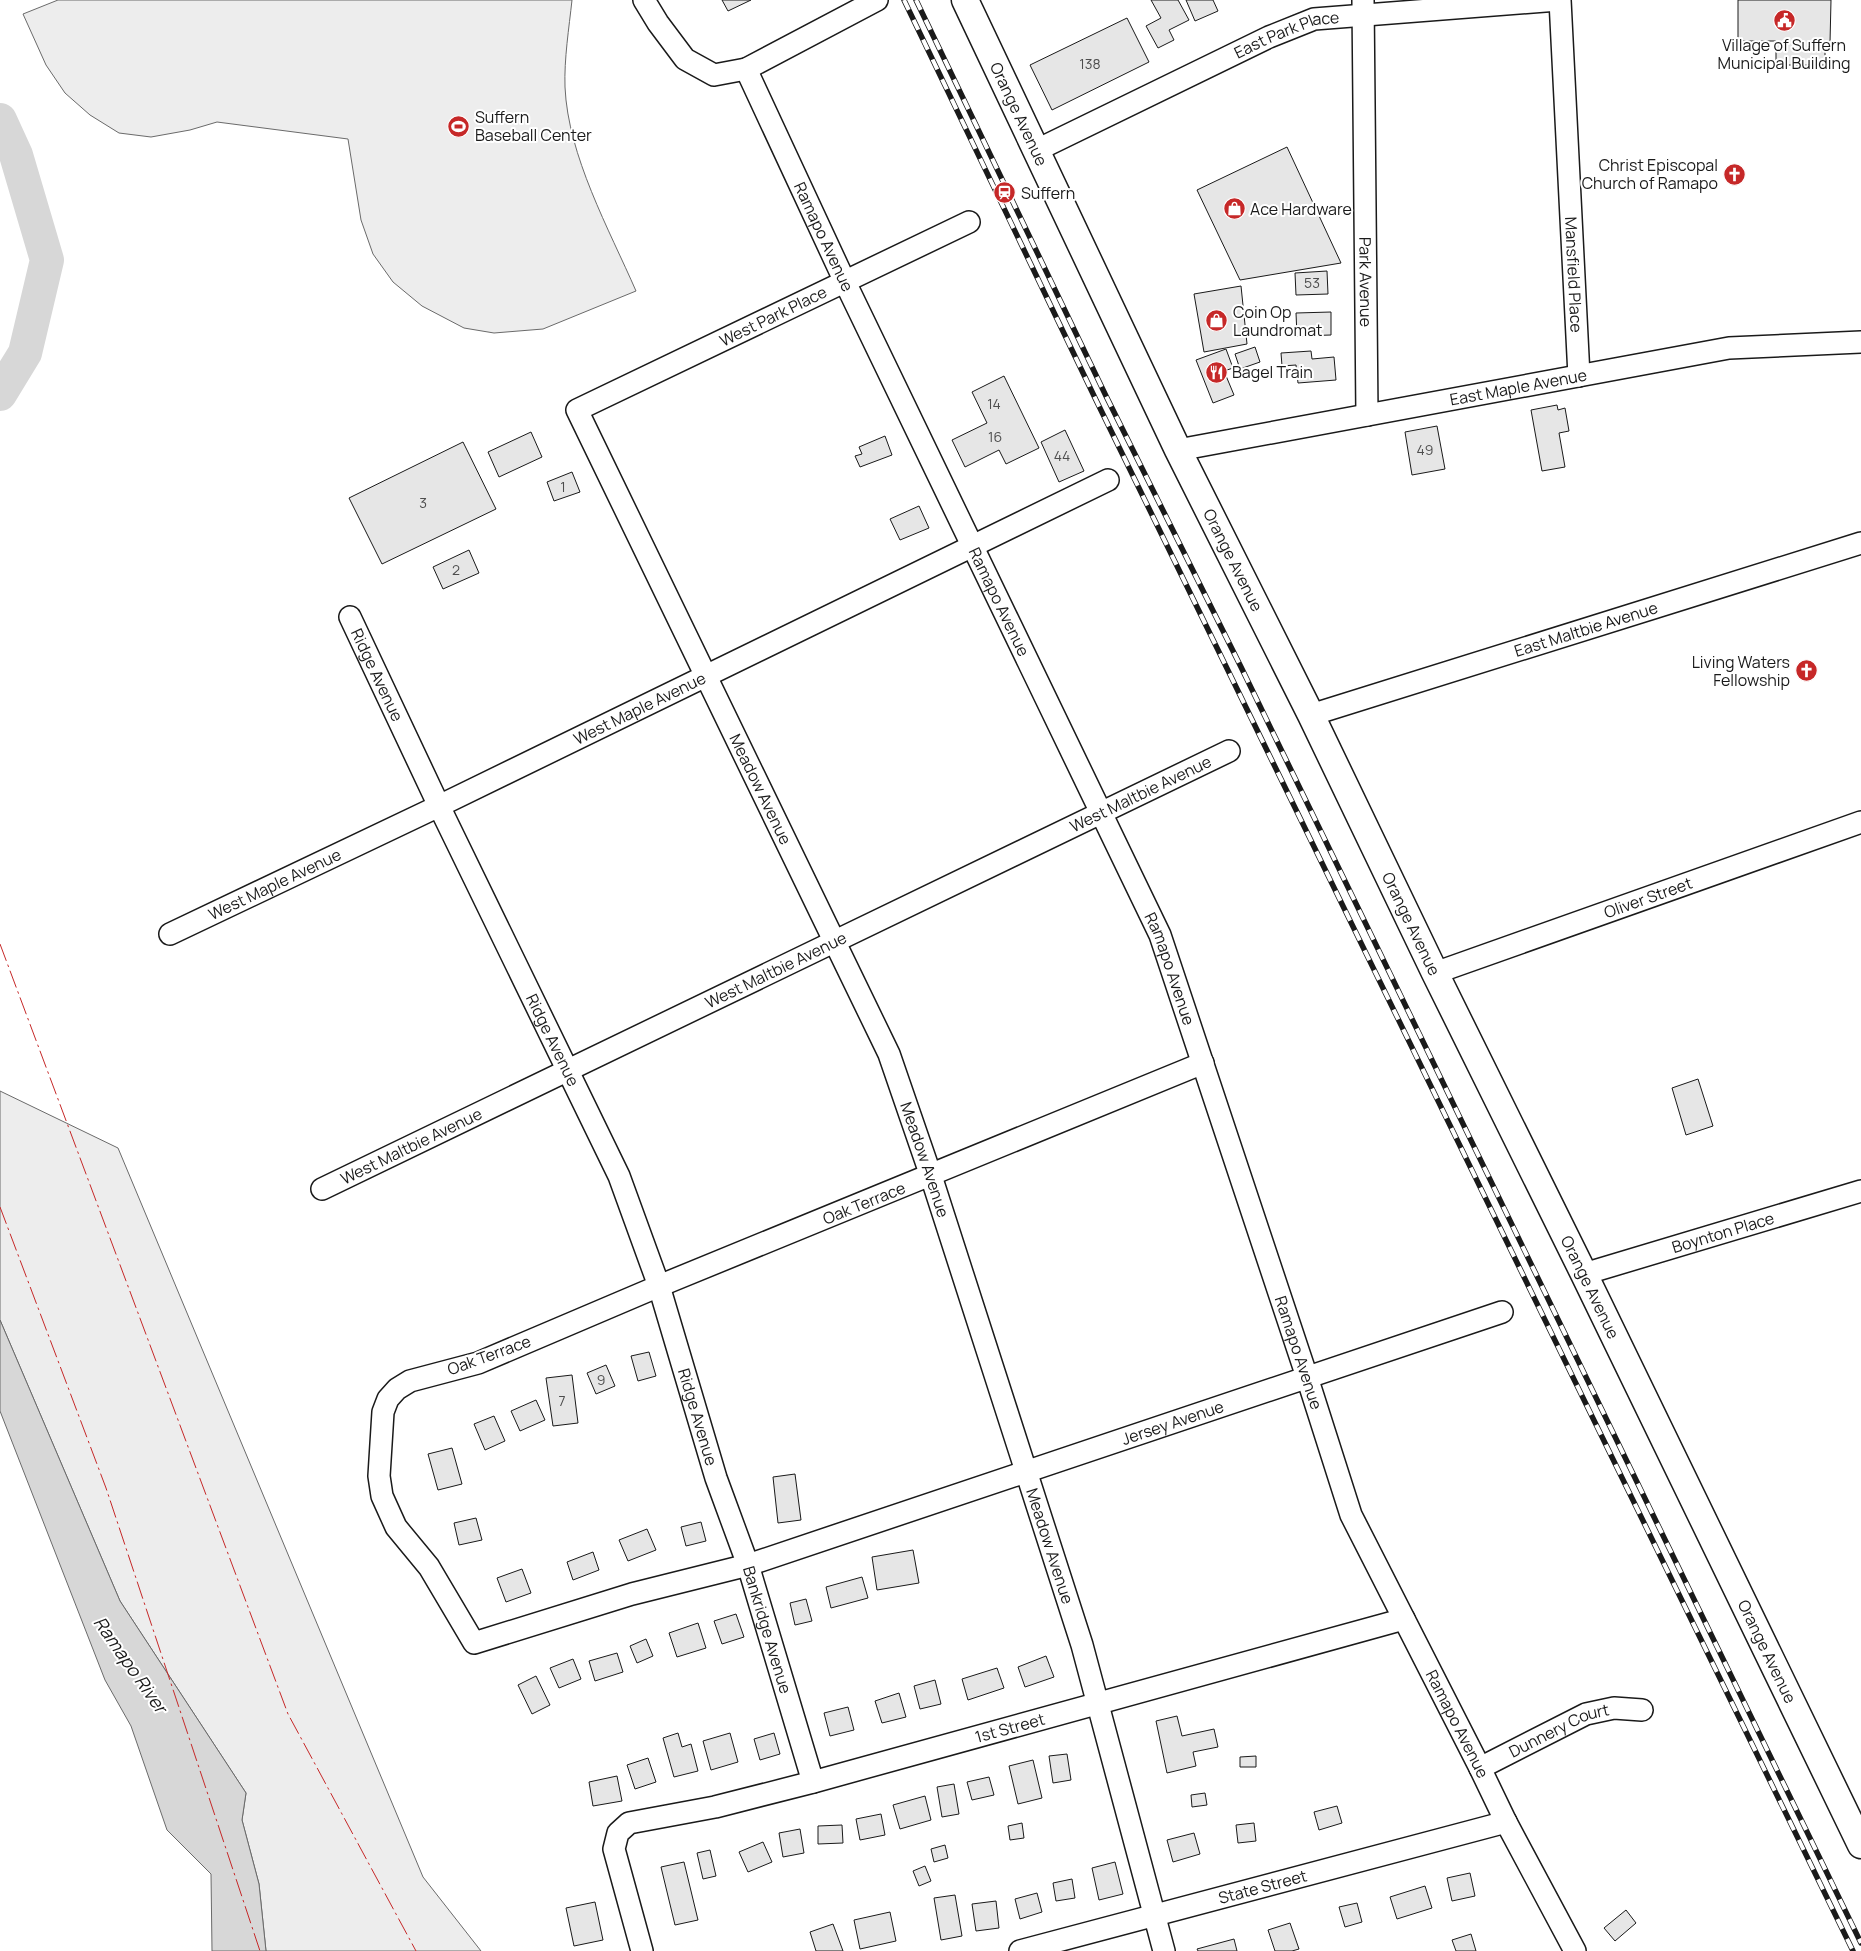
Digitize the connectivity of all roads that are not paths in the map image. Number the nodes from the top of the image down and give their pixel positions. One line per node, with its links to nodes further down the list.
1 (644, 0): 7 (street)
2 (877, 0): 7 (street)
3 (965, 0): 8 (main road, Orange Avenue)
4 (1559, 0): 5 (street, East Park Place); 6 (street, East Park Place)
5 (1362, 8): 8 (street, East Park Place); 14 (street, Park Avenue)
6 (1562, 22): 12 (street, Mansfield Place)
7 (746, 69): 10 (street, Ramapo Avenue)
8 (1037, 150): 15 (main road, Orange Avenue)
9 (969, 222): 10 (street, West Park Place)
10 (845, 282): 13 (street, West Park Place); 18 (street, Ramapo Avenue)
11 (1861, 342): 12 (street, East Maple Avenue)
12 (1579, 376): 14 (street, East Maple Avenue)
13 (578, 410): 20 (street, Meadow Avenue)
14 (1367, 415): 15 (street, East Maple Avenue)
15 (1178, 450): 21 (main road, Orange Avenue)
16 (1108, 480): 18 (street, West Maple Avenue)
17 (1861, 543): 21 (street, East Maltbie Avenue)
18 (973, 546): 20 (street, West Maple Avenue); 24 (street, Ramapo Avenue)
19 (350, 617): 23 (street, Ridge Avenue)
20 (706, 676): 23 (street, West Maple Avenue); 27 (street, Meadow Avenue)
21 (1311, 715): 28 (main road, Orange Avenue)
22 (1229, 751): 24 (street, West Maltbie Avenue)
23 (439, 806): 26 (street, West Maple Avenue); 30 (street, Ridge Avenue)
24 (1102, 814): 27 (street, West Maltbie Avenue); 29 (street, Ramapo Avenue)
25 (1861, 822): 28 (street, Oliver Street)
26 (170, 934)
27 (835, 942): 30 (street, West Maltbie Avenue); 31 (street, Meadow Avenue)
28 (1435, 974): 34 (main road, Orange Avenue)
29 (1203, 1063): 31 (street, Oak Terrace); 37 (street, Ramapo Avenue)
30 (568, 1070): 32 (street, West Maltbie Avenue); 35 (street, Ridge Avenue)
31 (931, 1176): 35 (street, Oak Terrace); 38 (street, Meadow Avenue)
32 (322, 1189)
33 (1861, 1191): 34 (street, Boynton Place)
34 (1584, 1274): 48 (main road, Orange Avenue)
35 (659, 1286): 39 (street, Ridge Avenue); 41 (street, Oak Terrace)
36 (1502, 1312): 37 (street, Jersey Avenue)
37 (1307, 1377): 38 (street, Jersey Avenue); 42 (street, Ramapo Avenue)
38 (1028, 1472): 40 (street, Jersey Avenue); 43 (street, Meadow Avenue)
39 (716, 1478): 41 (street, Bankridge Avenue)
40 (844, 1533): 41 (street, Oak Terrace)
41 (748, 1565): 46 (street, Bankridge Avenue)
42 (1404, 1619): 43 (street, 1st Street); 45 (street, Ramapo Avenue)
43 (1098, 1702): 46 (street, 1st Street); 49 (street, Meadow Avenue)
44 (1642, 1710): 45 (street, Dunnery Court)
45 (1480, 1768): 47 (street, Ramapo Avenue)
46 (813, 1782): 50 (street, 1st Street)
47 (1506, 1822): 49 (street, State Street); 53 (street, Ramapo Avenue)
48 (1861, 1845)
49 (1154, 1916): 51 (street, State Street); 52 (street, Meadow Avenue)
50 (642, 1951)
51 (1020, 1951)
52 (1164, 1951)
53 (1575, 1951)

